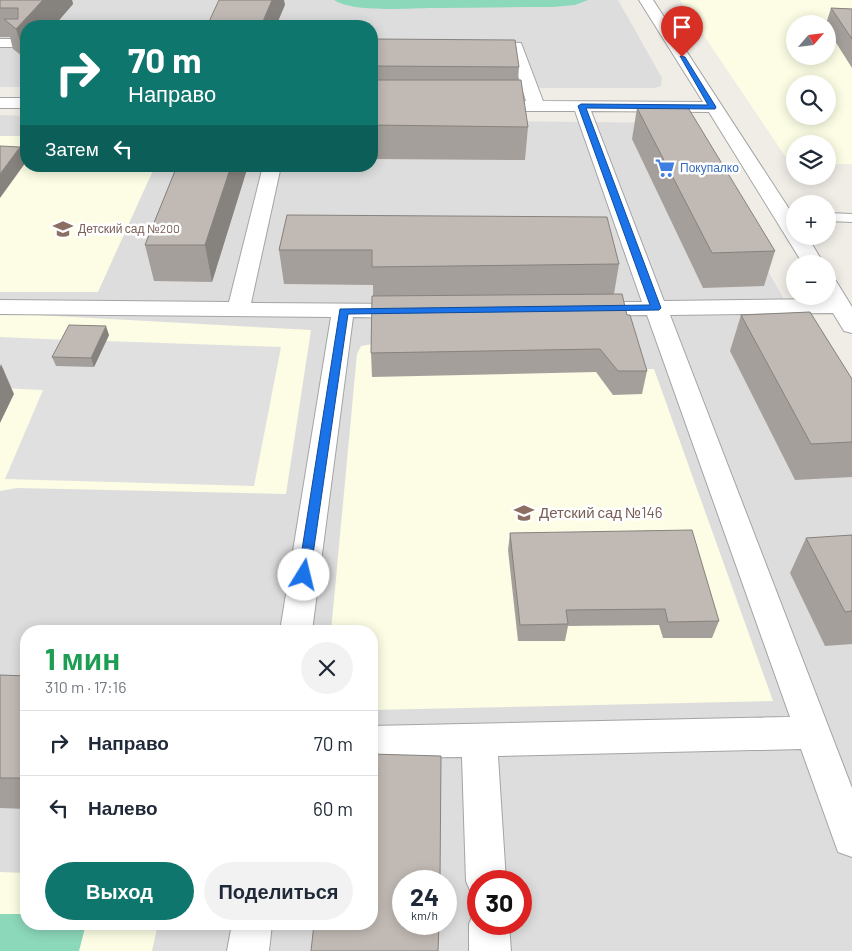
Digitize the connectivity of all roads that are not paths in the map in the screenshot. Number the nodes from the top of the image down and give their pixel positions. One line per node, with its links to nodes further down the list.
1 (646, 0): 10 (street)
2 (0, 43): 3 (street)
3 (20, 43)
4 (468, 45): 8 (street)
5 (0, 103): 6 (street)
6 (20, 103)
7 (468, 106): 8 (street)
8 (536, 106): 9 (street)
9 (581, 106): 10 (street); 18 (street)
10 (713, 107): 12 (street)
11 (271, 172): 20 (street)
12 (786, 209)
13 (836, 217): 14 (lane)
14 (852, 218)
15 (836, 299): 16 (street)
16 (840, 306): 18 (street); 23 (street)
17 (0, 307): 20 (street)
18 (656, 308): 19 (street); 25 (street)
19 (568, 309)
20 (238, 310): 22 (street)
21 (431, 310): 22 (street)
22 (343, 311): 24 (street)
23 (852, 326)
24 (297, 625)
25 (814, 733): 26 (street); 28 (street)
26 (480, 740): 27 (street); 29 (street)
27 (378, 742)
28 (852, 838)
29 (486, 870)
30 (251, 930): 32 (street)
31 (489, 935): 33 (street)
32 (248, 951)
33 (490, 951)

